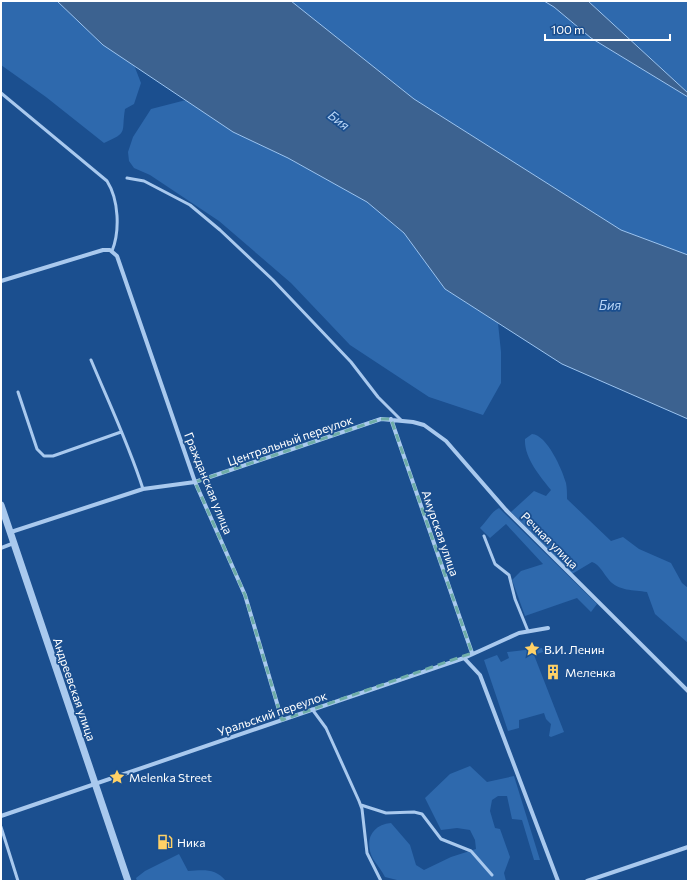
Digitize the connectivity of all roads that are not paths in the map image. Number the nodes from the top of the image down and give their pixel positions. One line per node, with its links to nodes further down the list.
1 (1, 93): 3 (lane)
2 (127, 178): 8 (lane)
3 (113, 252): 4 (street); 10 (street, Гражданская улица)
4 (1, 281)
5 (91, 360): 9 (lane)
6 (18, 392): 9 (lane)
7 (391, 419): 8 (street, Речная улица); 10 (street, Центральный переулок); 19 (street, Амурская улица)
8 (401, 420): 21 (street, Речная улица)
9 (121, 432): 11 (lane)
10 (195, 482): 11 (street, Центральный переулок); 23 (street, Гражданская улица)
11 (143, 489): 13 (street, Центральный переулок)
12 (1, 505): 13 (street, Андреевская улица)
13 (11, 532): 15 (street, Андреевская улица)
14 (484, 536): 18 (lane)
15 (14, 543): 16 (street); 24 (street, Андреевская улица)
16 (1, 548)
17 (548, 628): 18 (street, Уральский переулок)
18 (528, 631): 19 (street, Уральский переулок)
19 (472, 653): 20 (street, Уральский переулок)
20 (464, 658): 22 (street, Уральский переулок); 33 (street)
21 (688, 691)
22 (312, 709): 23 (street, Уральский переулок); 25 (lane)
23 (282, 720): 24 (street, Уральский переулок)
24 (95, 784): 26 (street, Уральский переулок); 31 (street, Андреевская улица)
25 (361, 805): 29 (lane); 32 (lane)
26 (1, 816)
27 (1, 827): 30 (lane)
28 (688, 847): 34 (street)
29 (492, 875)
30 (18, 881)
31 (128, 881)
32 (381, 881)
33 (558, 881)
34 (587, 881)

